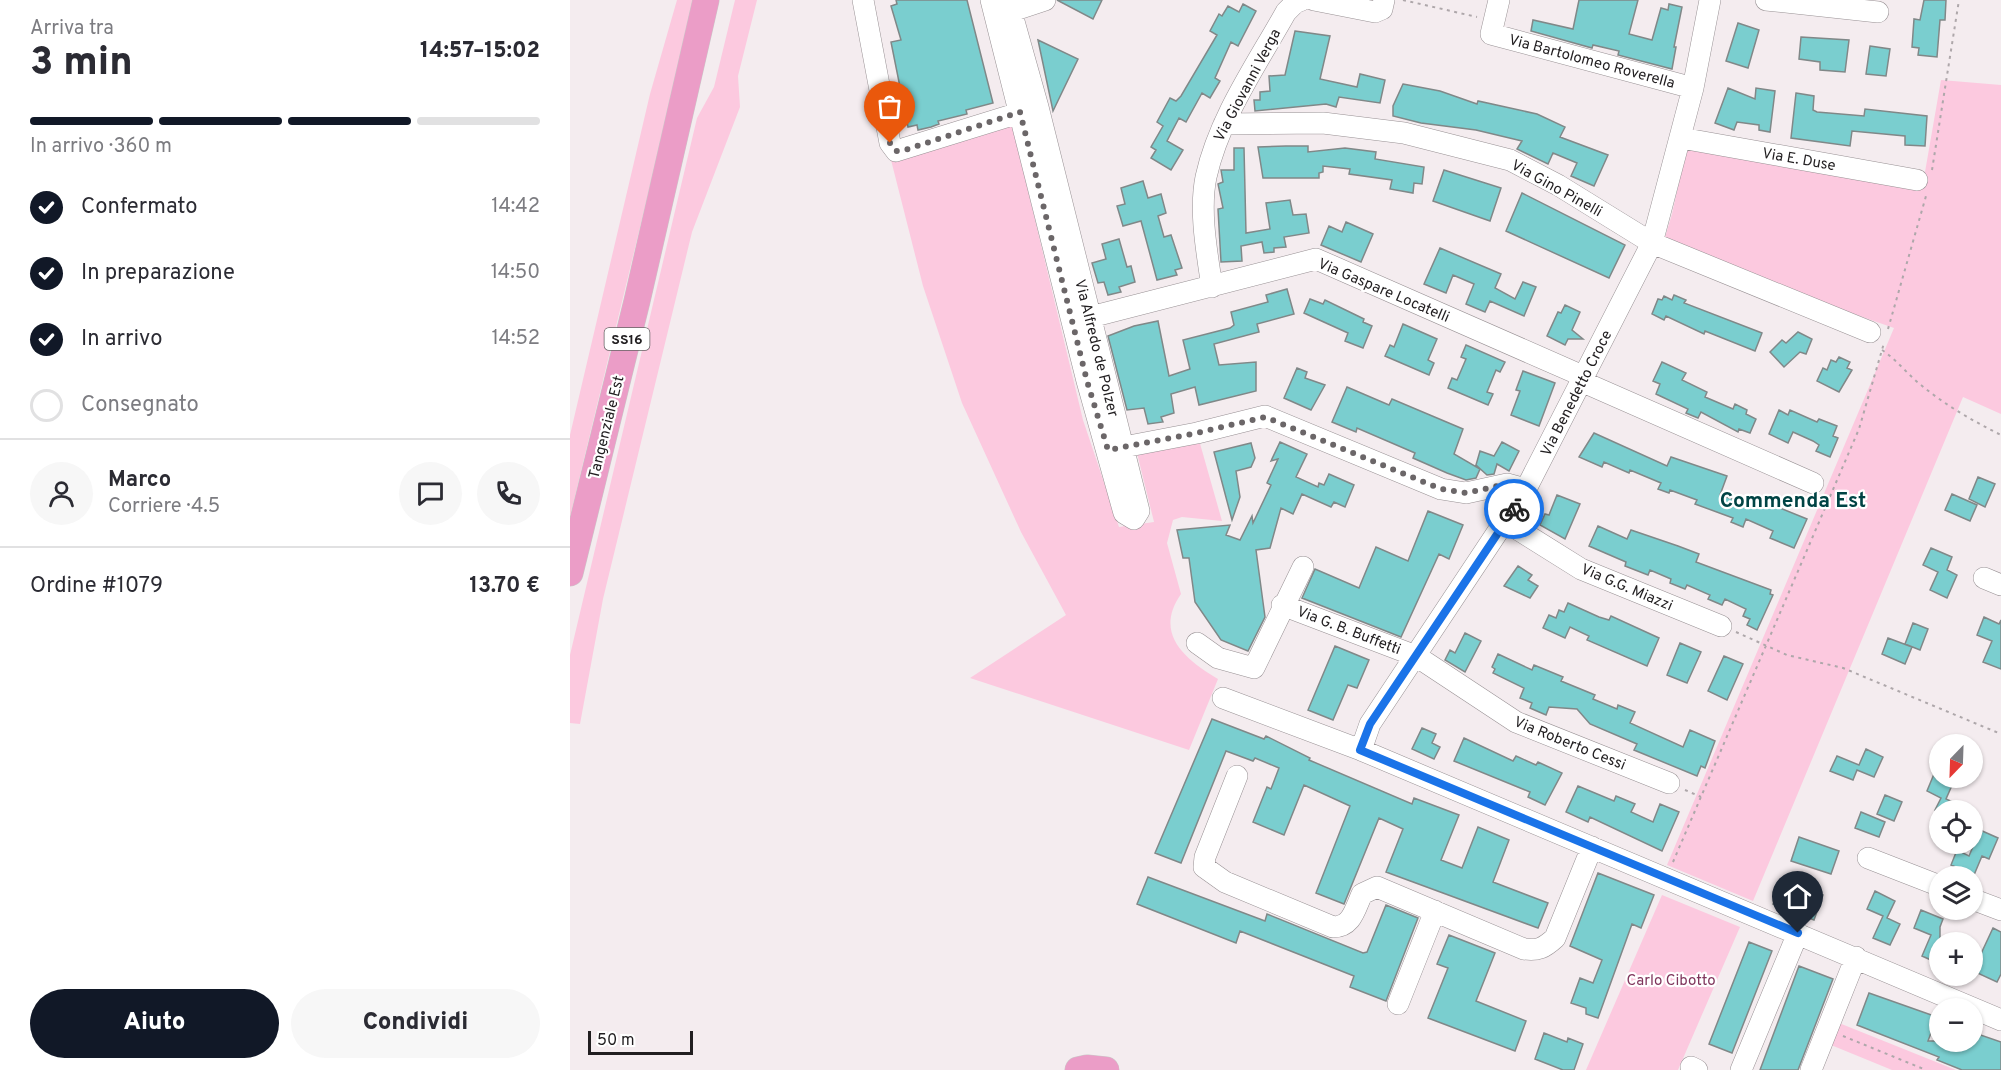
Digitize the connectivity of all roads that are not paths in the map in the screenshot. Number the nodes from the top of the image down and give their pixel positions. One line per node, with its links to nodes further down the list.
1 (693, 0): 15 (main road)
2 (706, 0): 15 (main road, Tangenziale Est / SS16)
3 (716, 0): 15 (main road, Tangenziale Est / SS16)
4 (863, 0): 16 (street)
5 (1045, 0): 12 (street)
6 (1302, 0): 17 (street, Via Giovanni Verga)
7 (1314, 0): 8 (street)
8 (1384, 0)
9 (1499, 0): 14 (street, Via Bartolomeo Roverella)
10 (1710, 0): 14 (street, Via Benedetto Croce)
11 (1766, 0): 13 (street)
12 (1001, 7): 16 (street, Via Alfredo de Polzer)
13 (1878, 12)
14 (1693, 88): 18 (street, Via Benedetto Croce)
15 (683, 105): 29 (main road, Tangenziale Est / SS16)
16 (1029, 110): 22 (street, Via Alfredo de Polzer)
17 (1224, 124): 20 (street, Via Gino Pinelli); 21 (street, Via Giovanni Verga)
18 (1681, 138): 19 (street, Via E. Duse); 20 (street, Via Benedetto Croce)
19 (1925, 184)
20 (1652, 243): 23 (street, Via Gino Pinelli); 24 (street, Via Benedetto Croce)
21 (1212, 287): 22 (street, Via Gaspare Locatelli); 24 (street, Via Gaspare Locatelli)
22 (1080, 319): 26 (street, Via Alfredo de Polzer)
23 (1881, 334)
24 (1584, 379): 25 (street, Via Gaspare Locatelli); 26 (street, Via Benedetto Croce)
25 (1812, 483)
26 (1526, 489): 27 (street, Via Benedetto Croce)
27 (1506, 522): 31 (street, Via G.G. Miazzi); 33 (street, Via Benedetto Croce)
28 (1303, 567): 30 (street)
29 (570, 573)
30 (1282, 605): 32 (street); 33 (street, Via G. B. Buffetti)
31 (1721, 626)
32 (1197, 643)
33 (1416, 656): 35 (street, Via Benedetto Croce); 37 (street, Via Roberto Cessi)
34 (1223, 698): 35 (street)
35 (1360, 750): 38 (street)
36 (1237, 776): 43 (street)
37 (1669, 783)
38 (1592, 847): 43 (street); 44 (street)
39 (1868, 858): 40 (street)
40 (1929, 882)
41 (1983, 903): 42 (street)
42 (2001, 910)
43 (1435, 911): 46 (street)
44 (1798, 933): 45 (street); 50 (street)
45 (1856, 957): 47 (street); 51 (street)
46 (1398, 1004)
47 (2001, 1020)
48 (1078, 1070): 49 (main road)
49 (1106, 1070)
50 (1741, 1070)
51 (1811, 1070)

